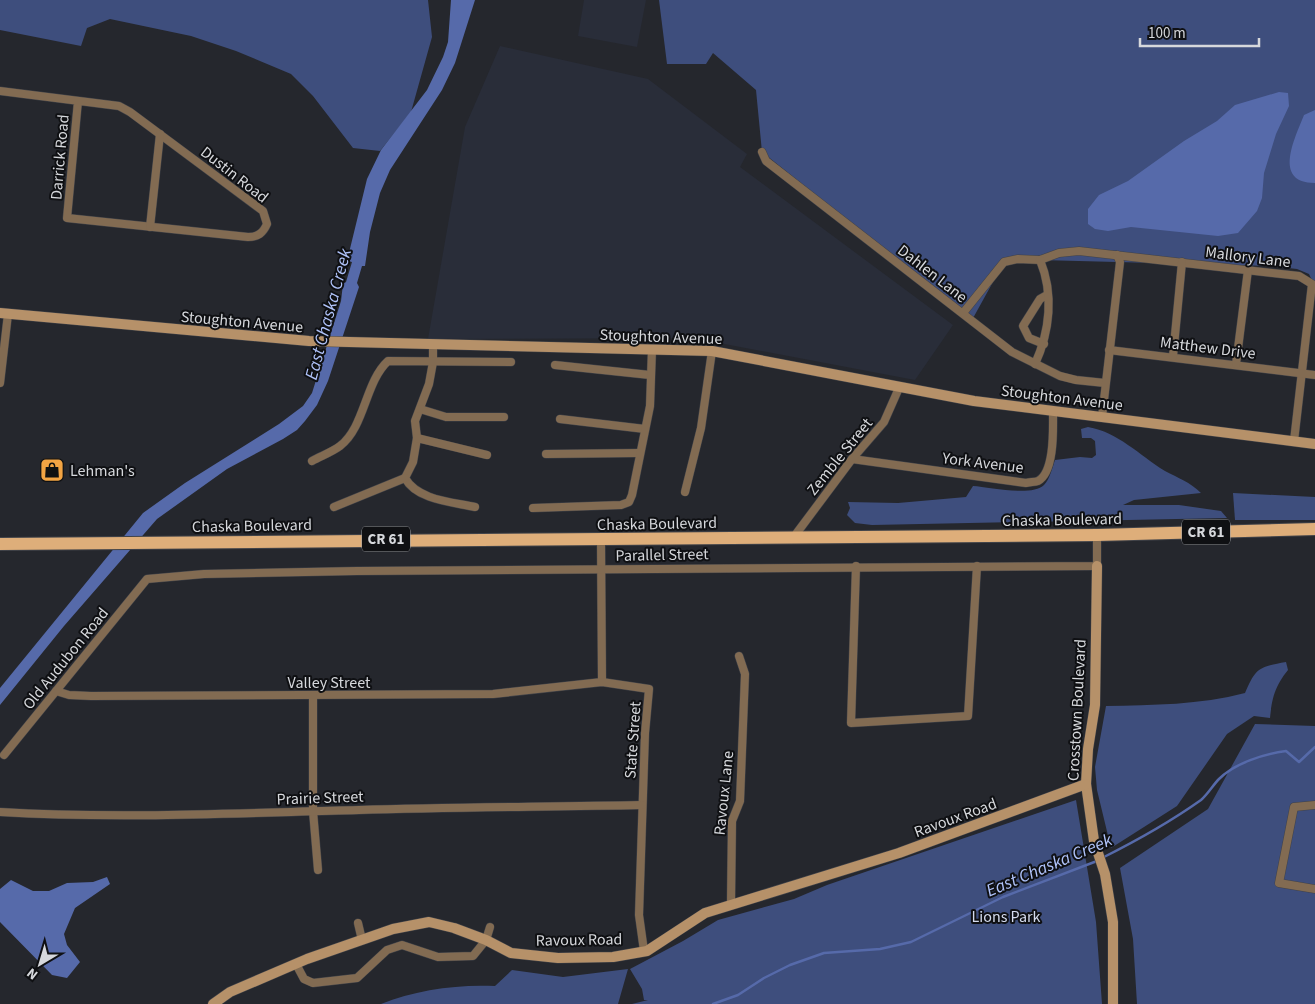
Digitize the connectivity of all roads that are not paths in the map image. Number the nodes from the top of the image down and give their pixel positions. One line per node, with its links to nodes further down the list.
1 (0, 91): 2 (street)
2 (78, 101): 3 (street); 5 (street, Darrick Road)
3 (160, 134): 5 (street); 5 (street, Dustin Road)
4 (762, 152): 11 (street, Dahlen Lane)
5 (150, 227)
6 (1117, 255): 7 (street, Mallory Lane); 8 (street, Mallory Lane); 16 (street)
7 (1040, 260): 10 (street); 11 (street, Mallory Lane)
8 (1182, 262): 9 (street, Mallory Lane); 18 (street)
9 (1248, 270): 22 (street); 24 (street, Mallory Lane)
10 (1047, 296): 14 (street); 14 (street)
11 (963, 313): 21 (street, Dahlen Lane)
12 (4, 314): 13 (street, Stoughton Avenue); 27 (street)
13 (433, 344): 15 (street, Stoughton Avenue); 19 (street)
14 (1044, 344): 21 (street)
15 (652, 349): 17 (street, Stoughton Avenue); 25 (street)
16 (1109, 350): 18 (street, Matthew Drive); 28 (street)
17 (712, 351): 29 (street, Stoughton Avenue); 45 (street)
18 (1173, 356): 22 (street, Matthew Drive)
19 (433, 362): 20 (street); 30 (street); 43 (street)
20 (511, 362)
21 (1035, 364): 28 (street, Dahlen Lane)
22 (1236, 364): 24 (street, Matthew Drive)
23 (555, 365): 25 (street)
24 (1303, 374): 26 (street, Matthew Drive); 37 (street)
25 (650, 375): 35 (street)
26 (1315, 375)
27 (0, 383)
28 (1105, 383): 33 (street)
29 (899, 388): 31 (street, Stoughton Avenue); 42 (street, Zemble Street)
30 (420, 409): 32 (street); 36 (street)
31 (1053, 412): 33 (street, Stoughton Avenue); 42 (street, York Avenue)
32 (504, 417)
33 (1102, 417): 37 (street, Stoughton Avenue)
34 (560, 419): 35 (street)
35 (646, 429): 39 (street)
36 (417, 438): 41 (street); 44 (street)
37 (1294, 441): 38 (street, Stoughton Avenue)
38 (1315, 444)
39 (639, 453): 40 (street); 48 (street)
40 (546, 454)
41 (487, 455)
42 (852, 459): 51 (street, Zemble Street)
43 (312, 461)
44 (405, 478): 46 (street); 47 (street)
45 (685, 492)
46 (334, 507)
47 (475, 508)
48 (533, 508)
49 (1315, 529): 50 (main road, Chaska Boulevard / CR 61)
50 (1097, 535): 51 (main road, Chaska Boulevard / CR 61); 56 (street)
51 (793, 538): 52 (main road, Chaska Boulevard / CR 61)
52 (601, 540): 53 (main road, Chaska Boulevard / CR 61); 57 (street)
53 (0, 544)
54 (856, 566): 55 (street, Parallel Street); 55 (street); 57 (street, Parallel Street)
55 (976, 566): 56 (street, Parallel Street)
56 (1097, 566): 64 (street, Crosstown Boulevard)
57 (602, 569): 58 (street, Parallel Street); 60 (street)
58 (148, 579): 61 (street, Old Audubon Road)
59 (739, 656): 71 (street, Ravoux Lane)
60 (602, 682): 62 (street, Valley Street); 65 (street, State Street)
61 (56, 692): 62 (street, Valley Street); 63 (street, Old Audubon Road)
62 (313, 696): 67 (street)
63 (4, 755)
64 (1086, 784): 71 (street, Ravoux Road); 79 (street, Crosstown Boulevard)
65 (642, 805): 67 (street, Prairie Street); 76 (street, State Street)
66 (1315, 805): 70 (street)
67 (313, 811): 68 (street, Prairie Street); 69 (street)
68 (0, 812)
69 (318, 870)
70 (1315, 889)
71 (731, 903): 76 (street, Ravoux Road)
72 (358, 924): 74 (street)
73 (490, 927): 75 (street)
74 (362, 940): 75 (street, Ravoux Road); 77 (street, Ravoux Road)
75 (486, 940): 76 (street, Ravoux Road); 77 (street)
76 (644, 951)
77 (296, 964): 78 (street, Ravoux Road)
78 (213, 1004)
79 (1113, 1004)

